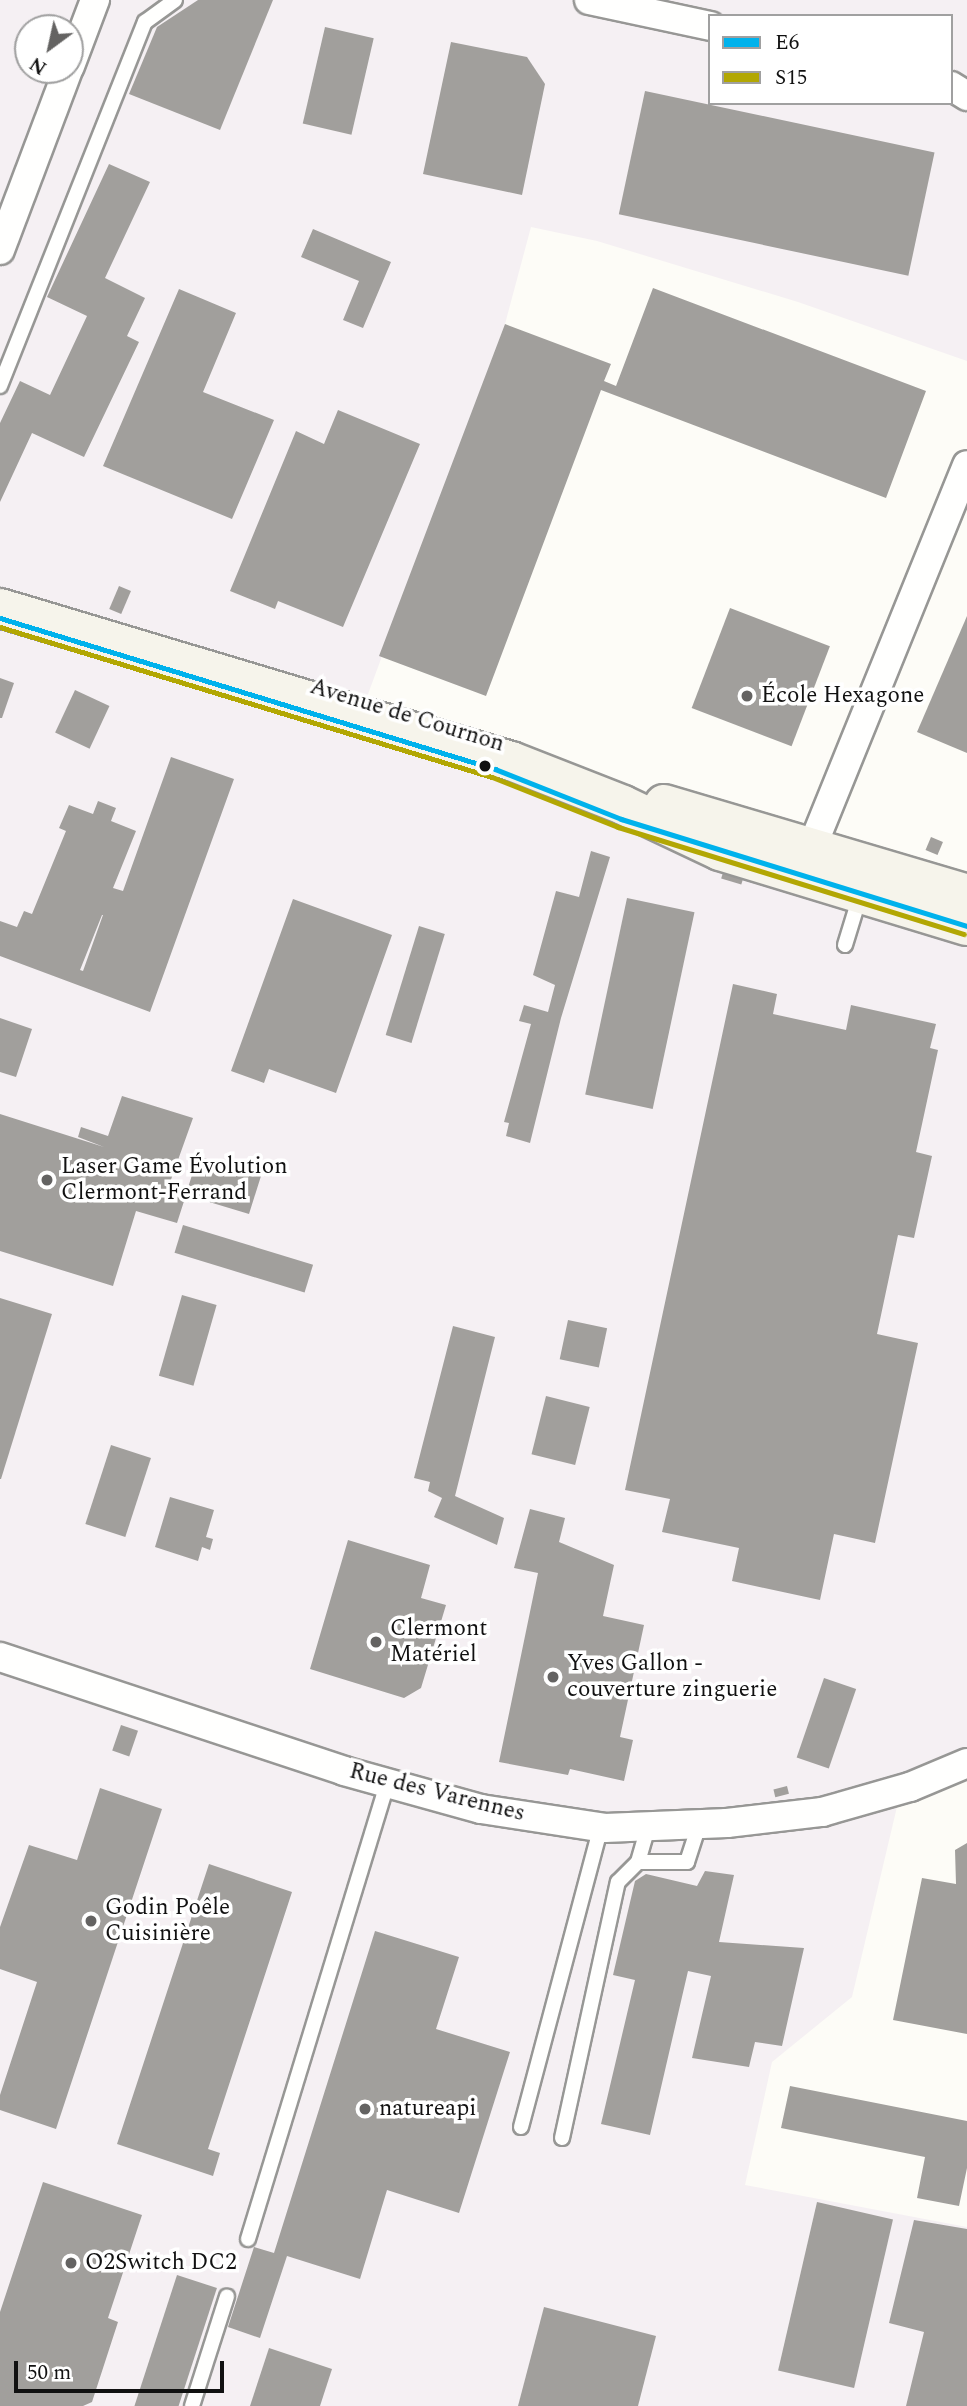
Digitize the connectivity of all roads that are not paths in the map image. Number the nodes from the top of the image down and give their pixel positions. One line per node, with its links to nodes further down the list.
1 (95, 0): 5 (street)
2 (175, 0): 8 (lane)
3 (589, 0): 4 (street)
4 (708, 26)
5 (84, 29)
6 (63, 84): 7 (street)
7 (0, 250)
8 (0, 386)
9 (967, 465): 15 (street)
10 (0, 591): 15 (main road, Avenue de Cournon)
11 (0, 608): 13 (main road, Avenue de Cournon)
12 (0, 618): 14 (lane)
13 (623, 805): 14 (main road, Avenue de Cournon); 15 (street, Avenue de Cournon)
14 (720, 851): 15 (main road, Avenue de Cournon)
15 (816, 865): 16 (main road, Avenue de Cournon); 17 (main road, Avenue de Cournon)
16 (967, 894)
17 (860, 895): 18 (lane); 19 (main road, Avenue de Cournon); 20 (lane)
18 (967, 906)
19 (967, 926)
20 (845, 945)
21 (0, 1657): 23 (street, Rue des Varennes)
22 (967, 1763): 24 (street, Rue des Varennes)
23 (387, 1783): 25 (street, Rue des Varennes); 30 (lane)
24 (699, 1824): 26 (street, Rue des Varennes); 27 (lane)
25 (600, 1827): 26 (street, Rue des Varennes); 28 (lane)
26 (648, 1827): 27 (lane)
27 (638, 1863): 29 (lane)
28 (522, 2127)
29 (562, 2138)
30 (248, 2239)
31 (227, 2297): 32 (lane)
32 (192, 2406)

